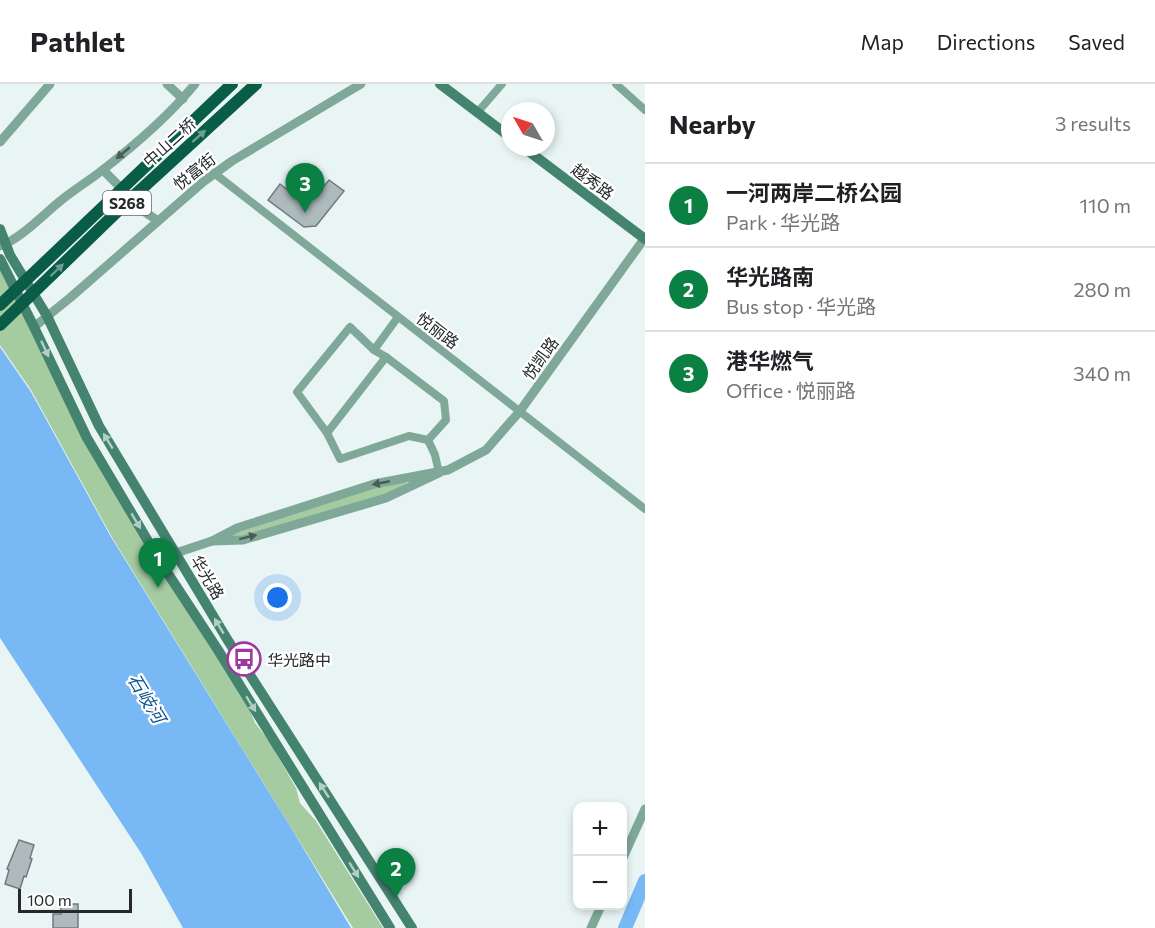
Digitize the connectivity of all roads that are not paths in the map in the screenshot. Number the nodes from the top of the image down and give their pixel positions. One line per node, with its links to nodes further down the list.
1 (50, 84): 14 (street)
2 (167, 84): 10 (street)
3 (195, 84): 10 (street)
4 (232, 84): 23 (highway, 中山二桥 / S268, bridge)
5 (256, 84): 26 (highway, 中山二桥 / S268, one-way to 5, bridge)
6 (361, 84): 17 (street, 悦富街)
7 (440, 84): 12 (main road)
8 (502, 84): 12 (street)
9 (616, 84): 11 (street)
10 (183, 99): 16 (street, one-way to 16)
11 (645, 110)
12 (477, 113): 13 (main road)
13 (501, 130)
14 (0, 142)
15 (535, 156): 20 (main road, 越秀路)
16 (103, 170): 18 (street); 21 (street)
17 (214, 173): 18 (street, 悦富街); 25 (street, 悦丽路)
18 (158, 221): 24 (street, 悦富街)
19 (0, 230): 21 (main road, 华光路)
20 (645, 239): 30 (street, 悦凯路)
21 (3, 245): 24 (main road, 华光路)
22 (0, 260): 27 (main road, 华光路)
23 (0, 305)
24 (47, 316): 27 (street, 悦富街); 36 (main road, 华光路, one-way to 24)
25 (398, 317): 28 (street); 30 (street, 悦丽路)
26 (0, 325)
27 (34, 327): 37 (main road, 华光路, one-way to 37)
28 (374, 350): 29 (street); 31 (street)
29 (386, 357): 31 (street); 32 (street)
30 (520, 411): 33 (street, 悦凯路); 34 (street, 悦丽路)
31 (327, 433): 32 (street)
32 (428, 440): 33 (street)
33 (439, 473): 35 (street, 悦凯路, one-way to 35); 35 (street, 悦凯路, one-way to 33)
34 (645, 509)
35 (212, 541): 36 (street, 悦凯路)
36 (176, 553): 37 (street, 悦凯路); 42 (main road, 华光路, one-way to 36)
37 (161, 563): 41 (main road, 华光路, one-way to 41)
38 (645, 809): 39 (street)
39 (624, 856)
40 (600, 910): 43 (street)
41 (390, 928)
42 (412, 928)
43 (591, 928)

